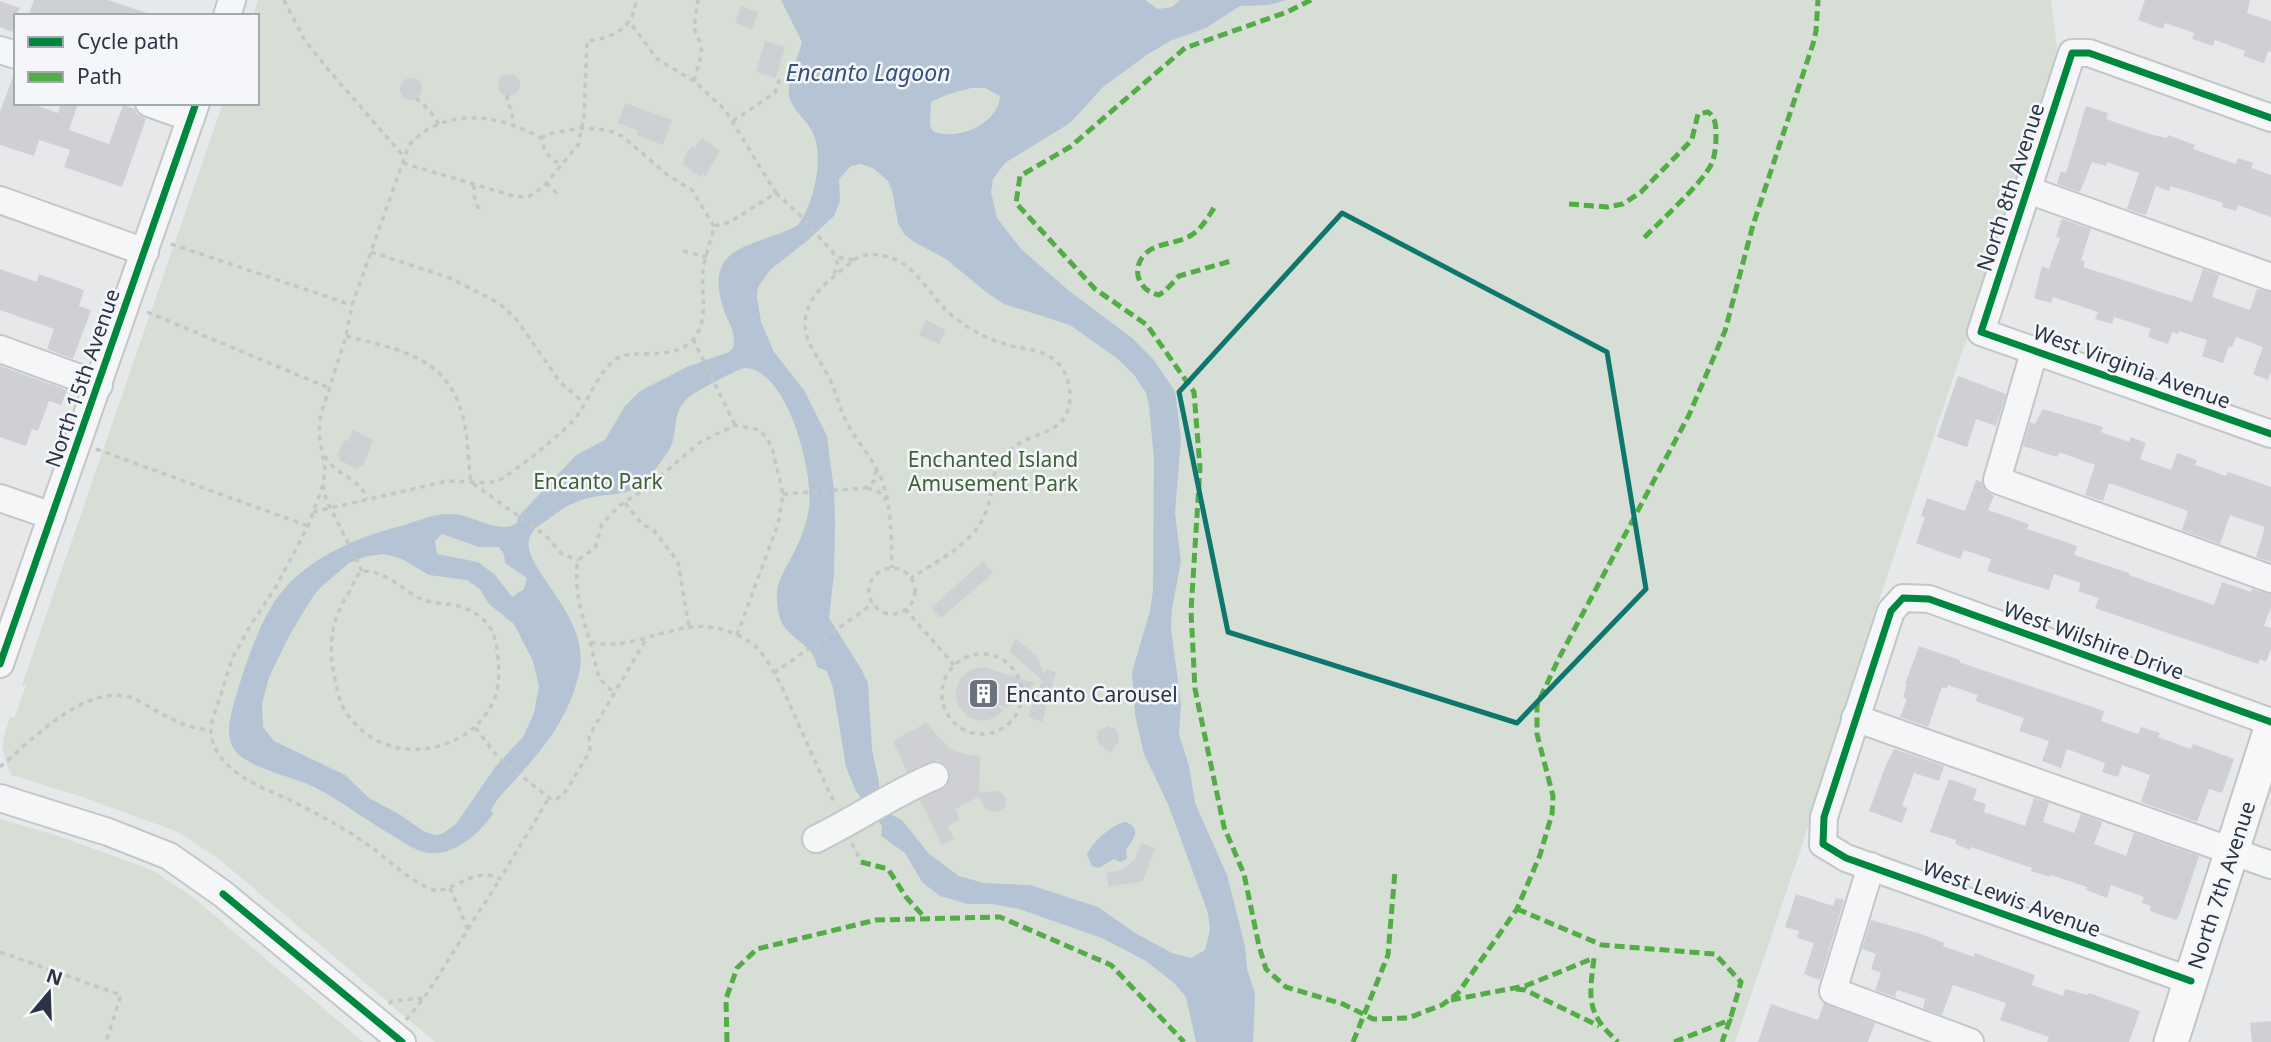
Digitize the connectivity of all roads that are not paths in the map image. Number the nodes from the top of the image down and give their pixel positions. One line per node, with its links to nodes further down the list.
1 (160, 105): 2 (street)
2 (193, 111): 6 (street, North 15th Avenue)
3 (2271, 118): 4 (street, North 8th Avenue)
4 (2028, 190): 7 (street); 8 (street, North 8th Avenue)
5 (0, 200): 6 (street)
6 (145, 252): 11 (street, North 15th Avenue)
7 (2271, 277)
8 (1981, 332): 10 (street, West Virginia Avenue)
9 (0, 349): 11 (street)
10 (2035, 349): 12 (street, West Virginia Avenue); 15 (street)
11 (99, 385): 14 (street, North 15th Avenue)
12 (2271, 434)
13 (0, 498): 14 (street)
14 (52, 516): 16 (street, North 15th Avenue)
15 (2271, 579)
16 (2, 653)
17 (1855, 718): 18 (street, West Wilshire Drive); 23 (street); 25 (street, West Lewis Avenue)
18 (2271, 722)
19 (2271, 728): 23 (main road, North 7th Avenue)
20 (935, 776): 22 (street)
21 (0, 797): 27 (street)
22 (816, 839)
23 (2232, 851): 24 (street); 26 (main road, North 7th Avenue)
24 (2271, 865)
25 (1871, 866): 26 (street, West Lewis Avenue); 28 (street)
26 (2191, 981): 29 (main road, North 7th Avenue)
27 (398, 1039)
28 (1970, 1042)
29 (2171, 1042)

